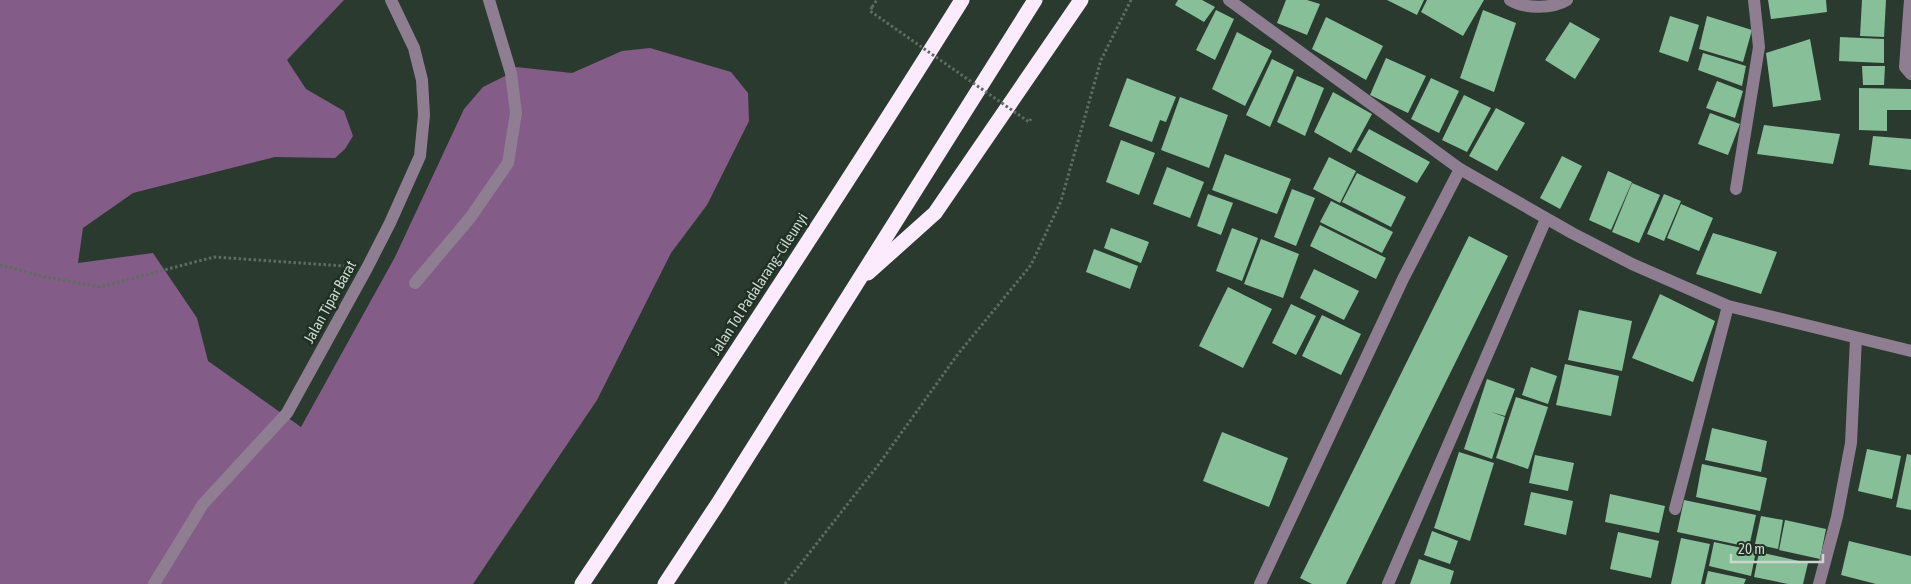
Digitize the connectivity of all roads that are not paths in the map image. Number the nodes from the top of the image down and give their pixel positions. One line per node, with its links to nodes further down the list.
1 (390, 0): 21 (street, Jalan Tipar Barat)
2 (489, 0): 15 (street)
3 (962, 0): 22 (highway, Jalan Tol Padalarang–Cileunyi)
4 (1035, 0): 16 (highway)
5 (1082, 0): 16 (highway)
6 (1229, 0): 12 (street)
7 (1510, 0): 8 (street)
8 (1566, 0)
9 (1754, 0): 13 (street)
10 (1910, 0): 11 (street)
11 (1911, 74)
12 (1460, 169): 14 (street); 24 (street)
13 (1736, 189)
14 (1546, 219): 17 (street); 25 (street)
15 (415, 283)
16 (854, 286): 23 (highway)
17 (1728, 306): 18 (street); 20 (street)
18 (1856, 338): 19 (street); 26 (street)
19 (1911, 351)
20 (1675, 509)
21 (154, 584)
22 (582, 584)
23 (665, 584)
24 (1260, 584)
25 (1388, 584)
26 (1819, 584)

